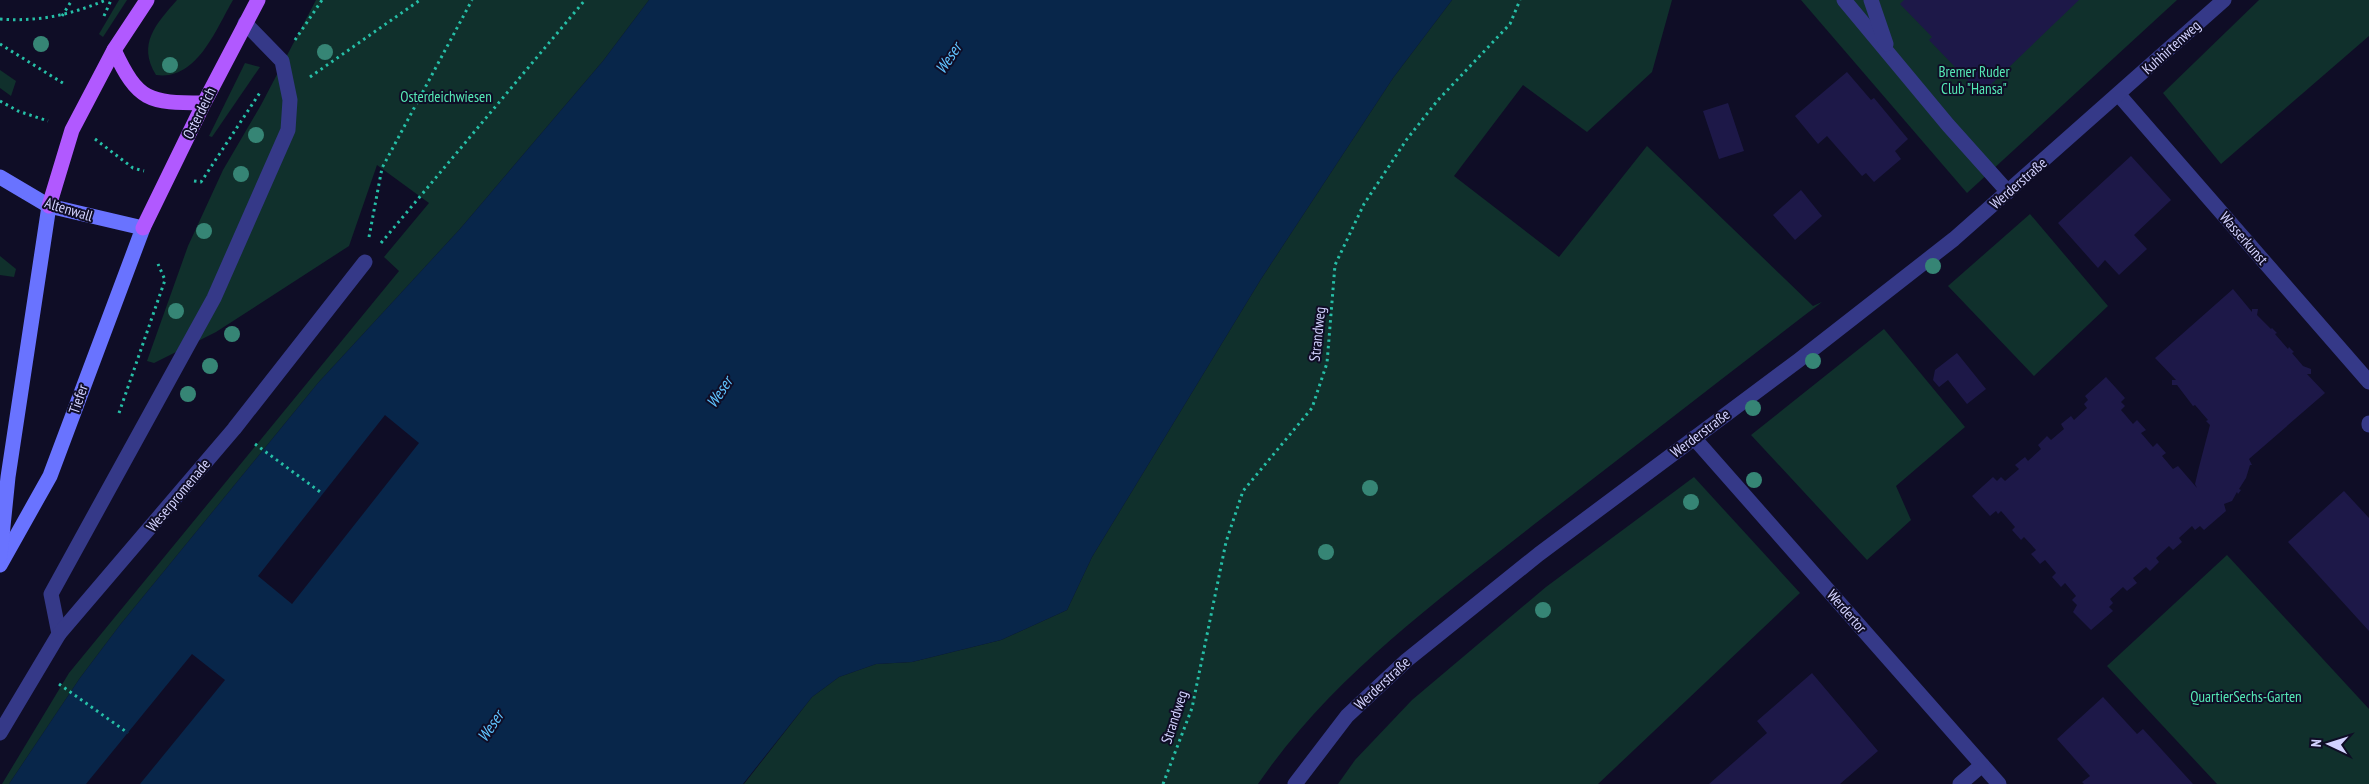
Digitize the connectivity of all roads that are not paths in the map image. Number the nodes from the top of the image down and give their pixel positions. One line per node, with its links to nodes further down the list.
1 (147, 0): 7 (main road)
2 (258, 0): 6 (main road, Osterdeich)
3 (1844, 0): 8 (street)
4 (1870, 0): 8 (street)
5 (2224, 0): 9 (street, Kuhhirtenweg)
6 (245, 23): 10 (main road, Osterdeich); 20 (street)
7 (114, 50): 10 (main road); 13 (main road)
8 (1888, 53): 12 (street)
9 (2119, 95): 12 (street, Werderstraße); 16 (street, Wasserkunst)
10 (204, 103): 14 (main road, Osterdeich)
11 (0, 177): 13 (main road, Altenwall)
12 (2008, 192): 17 (street, Werderstraße)
13 (49, 206): 14 (main road, Altenwall); 18 (main road)
14 (143, 228): 19 (main road, Tiefer)
15 (365, 262): 20 (street, Weserpromenade)
16 (2369, 382)
17 (1694, 438): 22 (street, Werdertor); 23 (street, Werderstraße)
18 (0, 556)
19 (0, 565)
20 (59, 634): 21 (street, Weserpromenade)
21 (0, 733)
22 (1982, 765): 24 (street); 25 (street, Werdertor)
23 (1295, 784)
24 (1960, 784)
25 (1999, 784)

